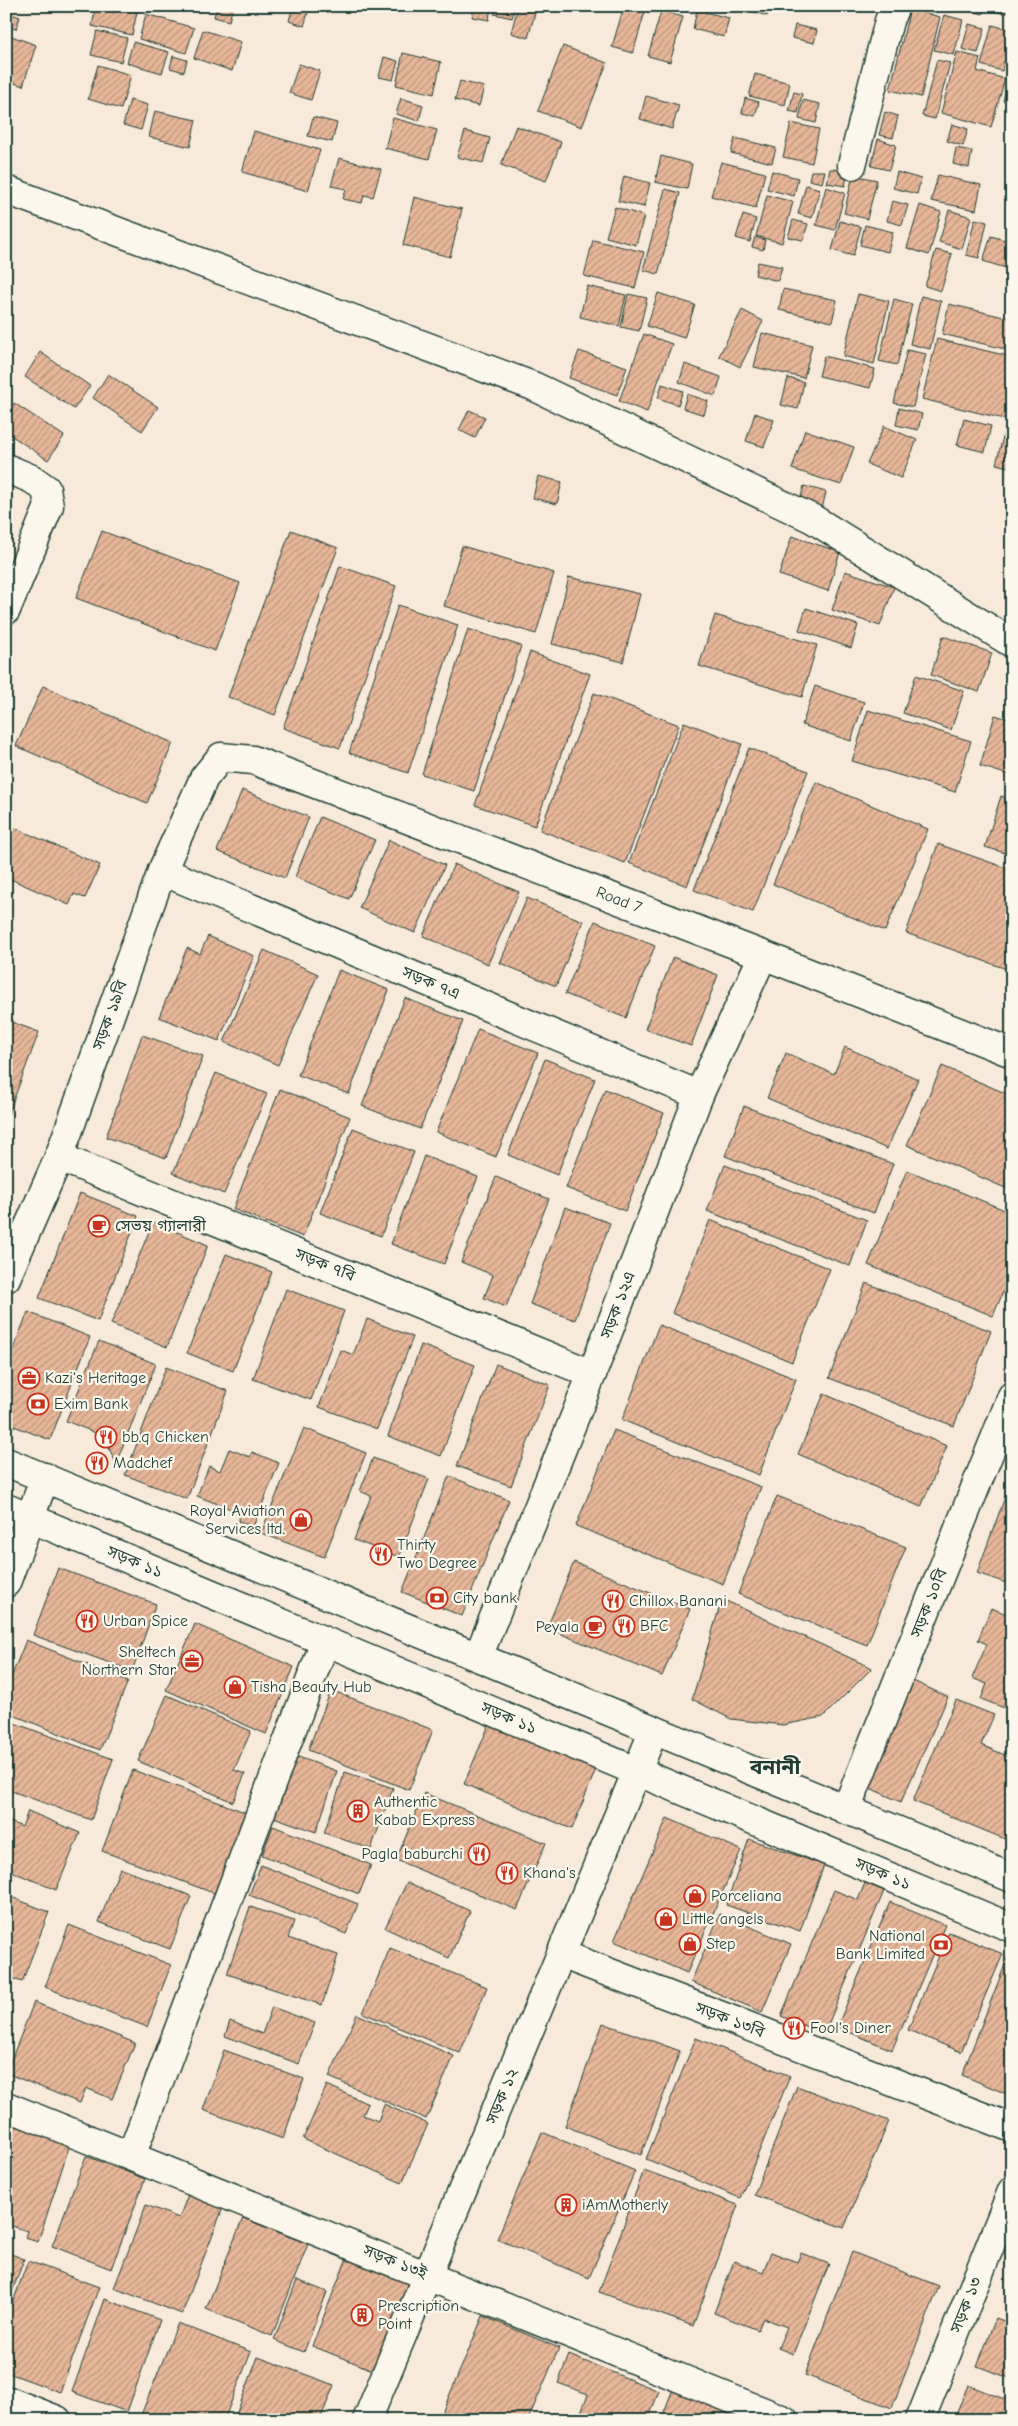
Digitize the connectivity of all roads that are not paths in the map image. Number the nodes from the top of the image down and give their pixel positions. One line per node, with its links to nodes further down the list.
1 (896, 6): 2 (street)
2 (852, 165)
3 (6, 190): 6 (street)
4 (6, 468): 5 (street)
5 (6, 610)
6 (1012, 643)
7 (221, 757): 8 (street, সড়ক ১৯বি); 9 (street, Road 7)
8 (162, 871): 11 (street, সড়ক ৭এ); 12 (street, সড়ক ১৯বি)
9 (763, 955): 10 (street, Road 7); 11 (street, সড়ক ১২এ)
10 (1012, 1053)
11 (699, 1094): 14 (street, সড়ক ১২এ)
12 (59, 1157): 13 (street, সড়ক ১৯বি); 14 (street, সড়ক ৭বি)
13 (6, 1278)
14 (592, 1374): 21 (street, সড়ক ১২এ)
15 (1012, 1396): 24 (street, সড়ক ১০বি)
16 (6, 1462): 17 (street)
17 (45, 1478): 18 (street); 21 (street)
18 (18, 1514): 19 (street); 20 (street, সড়ক ১১)
19 (6, 1583)
20 (326, 1642): 23 (street, সড়ক ১১); 30 (street)
21 (478, 1657): 22 (street)
22 (654, 1730): 23 (street, সড়ক ১২); 24 (street)
23 (637, 1772): 26 (street, সড়ক ১১); 27 (street, সড়ক ১২)
24 (846, 1810): 25 (street)
25 (1012, 1878)
26 (1012, 1928)
27 (561, 1954): 29 (street, সড়ক ১৩বি); 32 (street, সড়ক ১২)
28 (6, 2106): 30 (street, সড়ক ১৩ই)
29 (1012, 2128)
30 (131, 2156): 32 (street, সড়ক ১৩ই)
31 (1012, 2191): 37 (street, সড়ক ১৩)
32 (427, 2274): 35 (street, সড়ক ১২); 36 (street, সড়ক ১৩ই)
33 (6, 2400): 34 (street)
34 (57, 2420)
35 (367, 2420)
36 (784, 2420)
37 (920, 2420)

